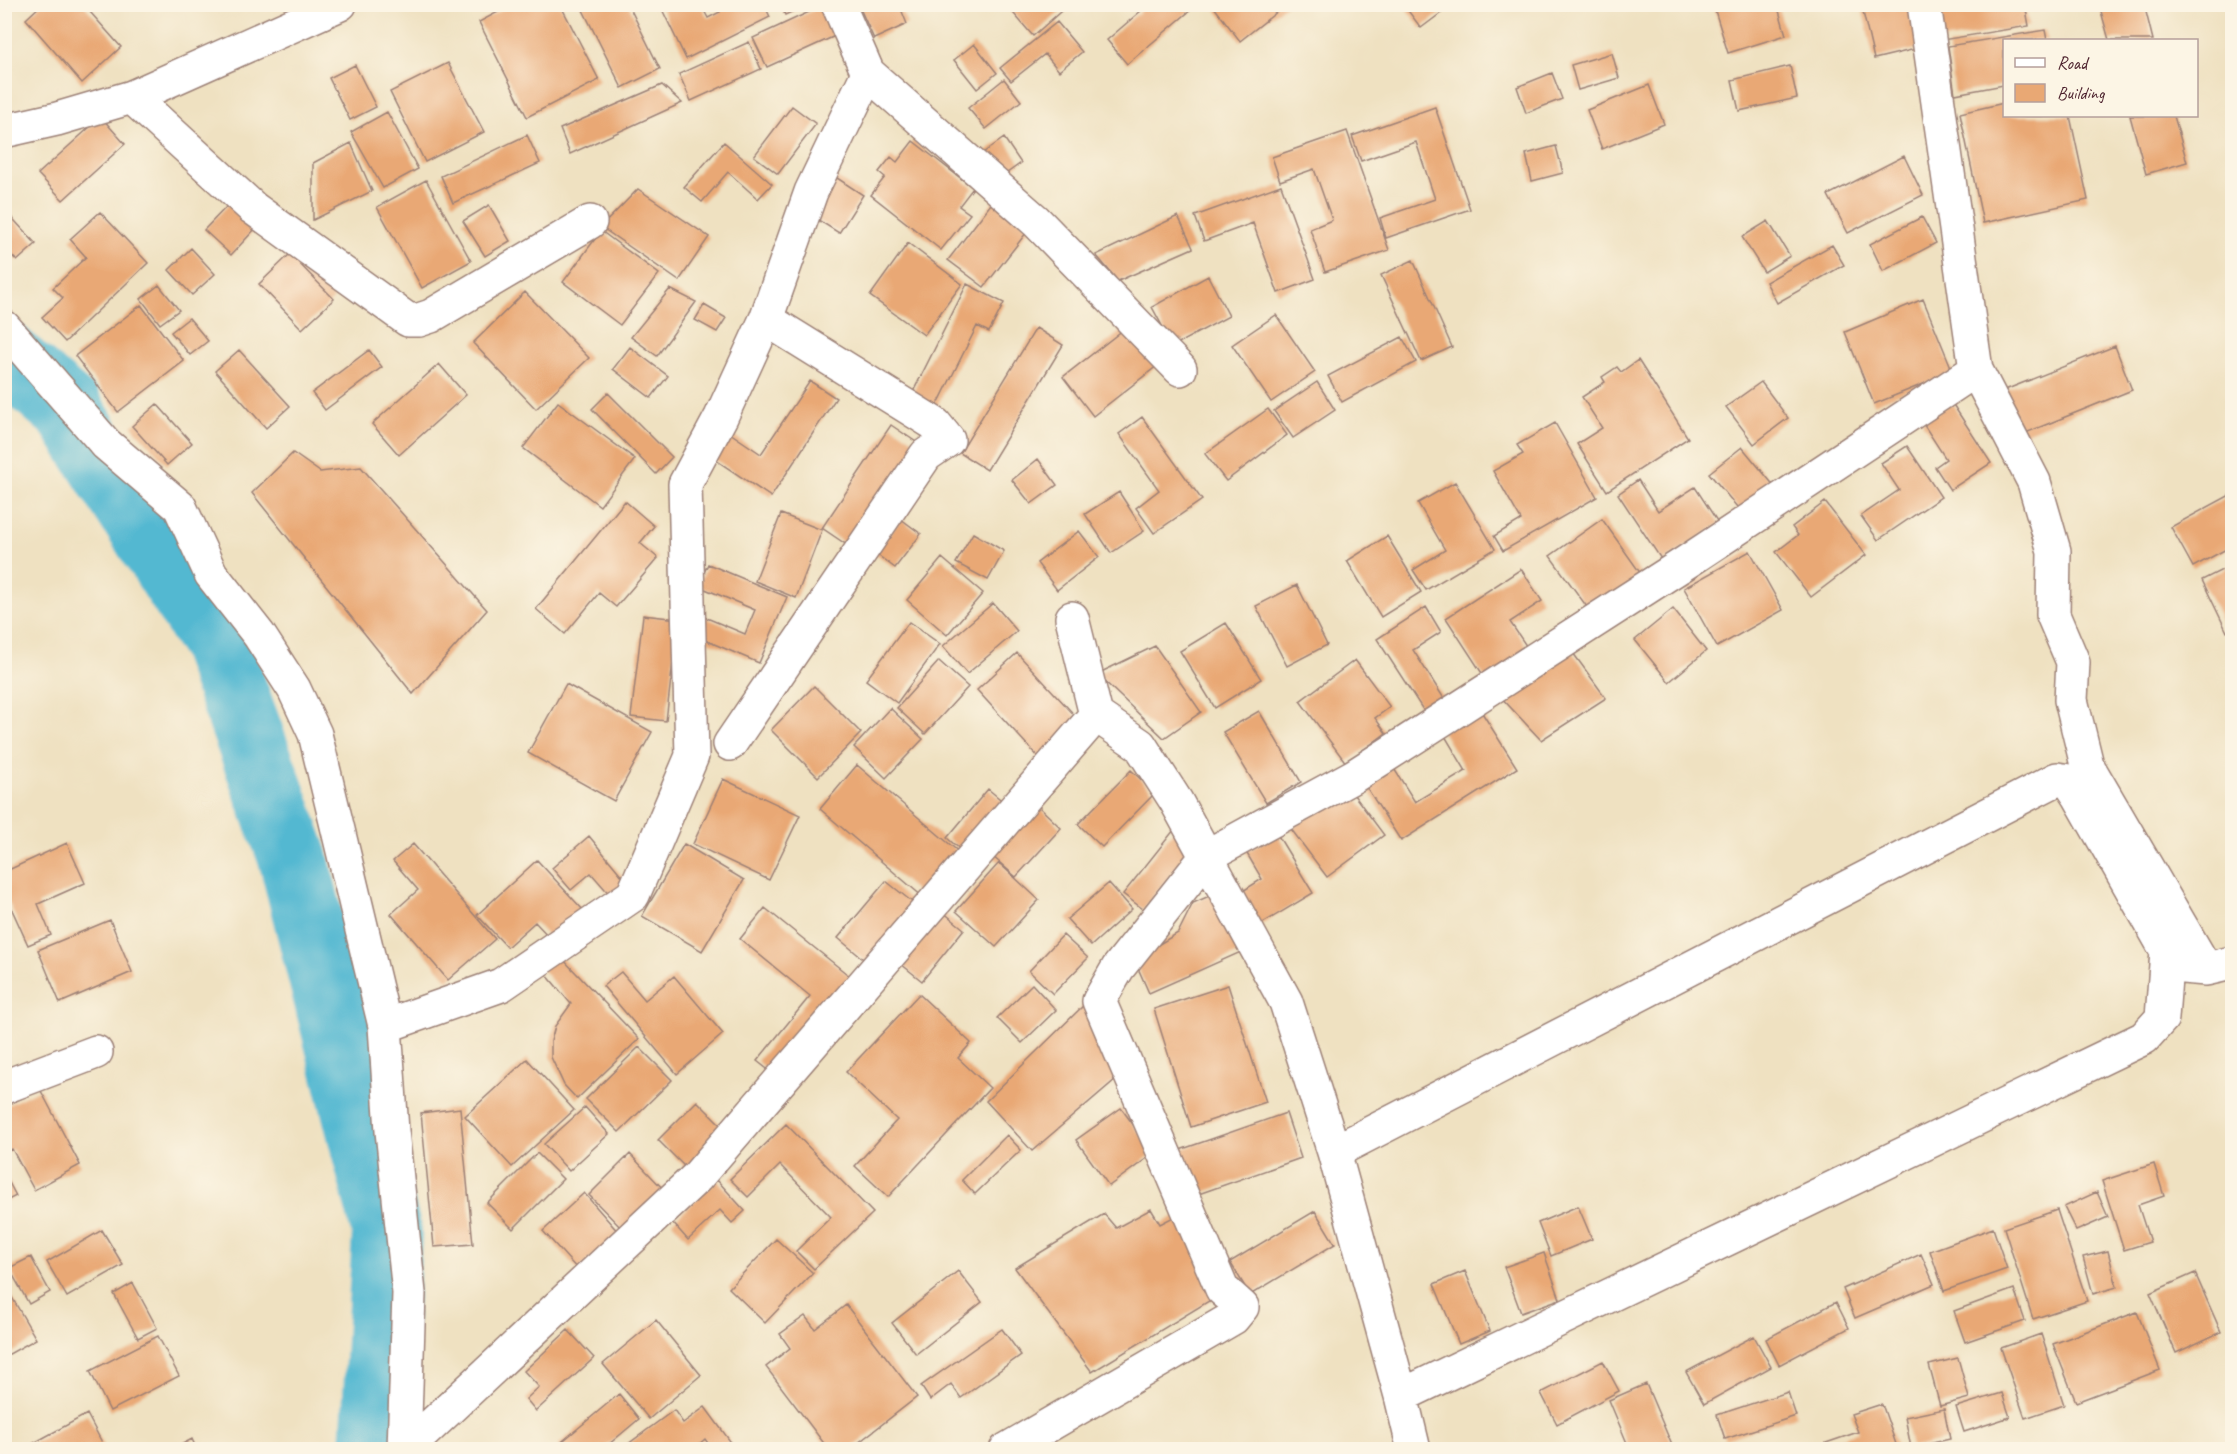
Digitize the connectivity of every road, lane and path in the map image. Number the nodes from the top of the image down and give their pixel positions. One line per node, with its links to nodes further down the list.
1 (340, 4): 5 (street)
2 (838, 4): 4 (street)
3 (1924, 4): 11 (street)
4 (868, 73): 8 (street); 10 (street)
5 (132, 97): 6 (street); 7 (street)
6 (4, 131)
7 (590, 222)
8 (766, 319): 14 (street); 18 (street)
9 (4, 327): 18 (street)
10 (1180, 369)
11 (1976, 370): 15 (street); 17 (street)
12 (1072, 618): 13 (street)
13 (1096, 715): 15 (street); 23 (street)
14 (730, 744)
15 (1207, 856): 21 (street); 24 (street)
16 (2167, 951): 17 (street); 21 (street); 22 (street)
17 (2219, 966)
18 (385, 1026): 23 (street)
19 (96, 1052): 20 (street)
20 (4, 1087)
21 (1334, 1152): 22 (street)
22 (1401, 1396): 25 (street)
23 (405, 1449)
24 (1006, 1449)
25 (1414, 1449)

